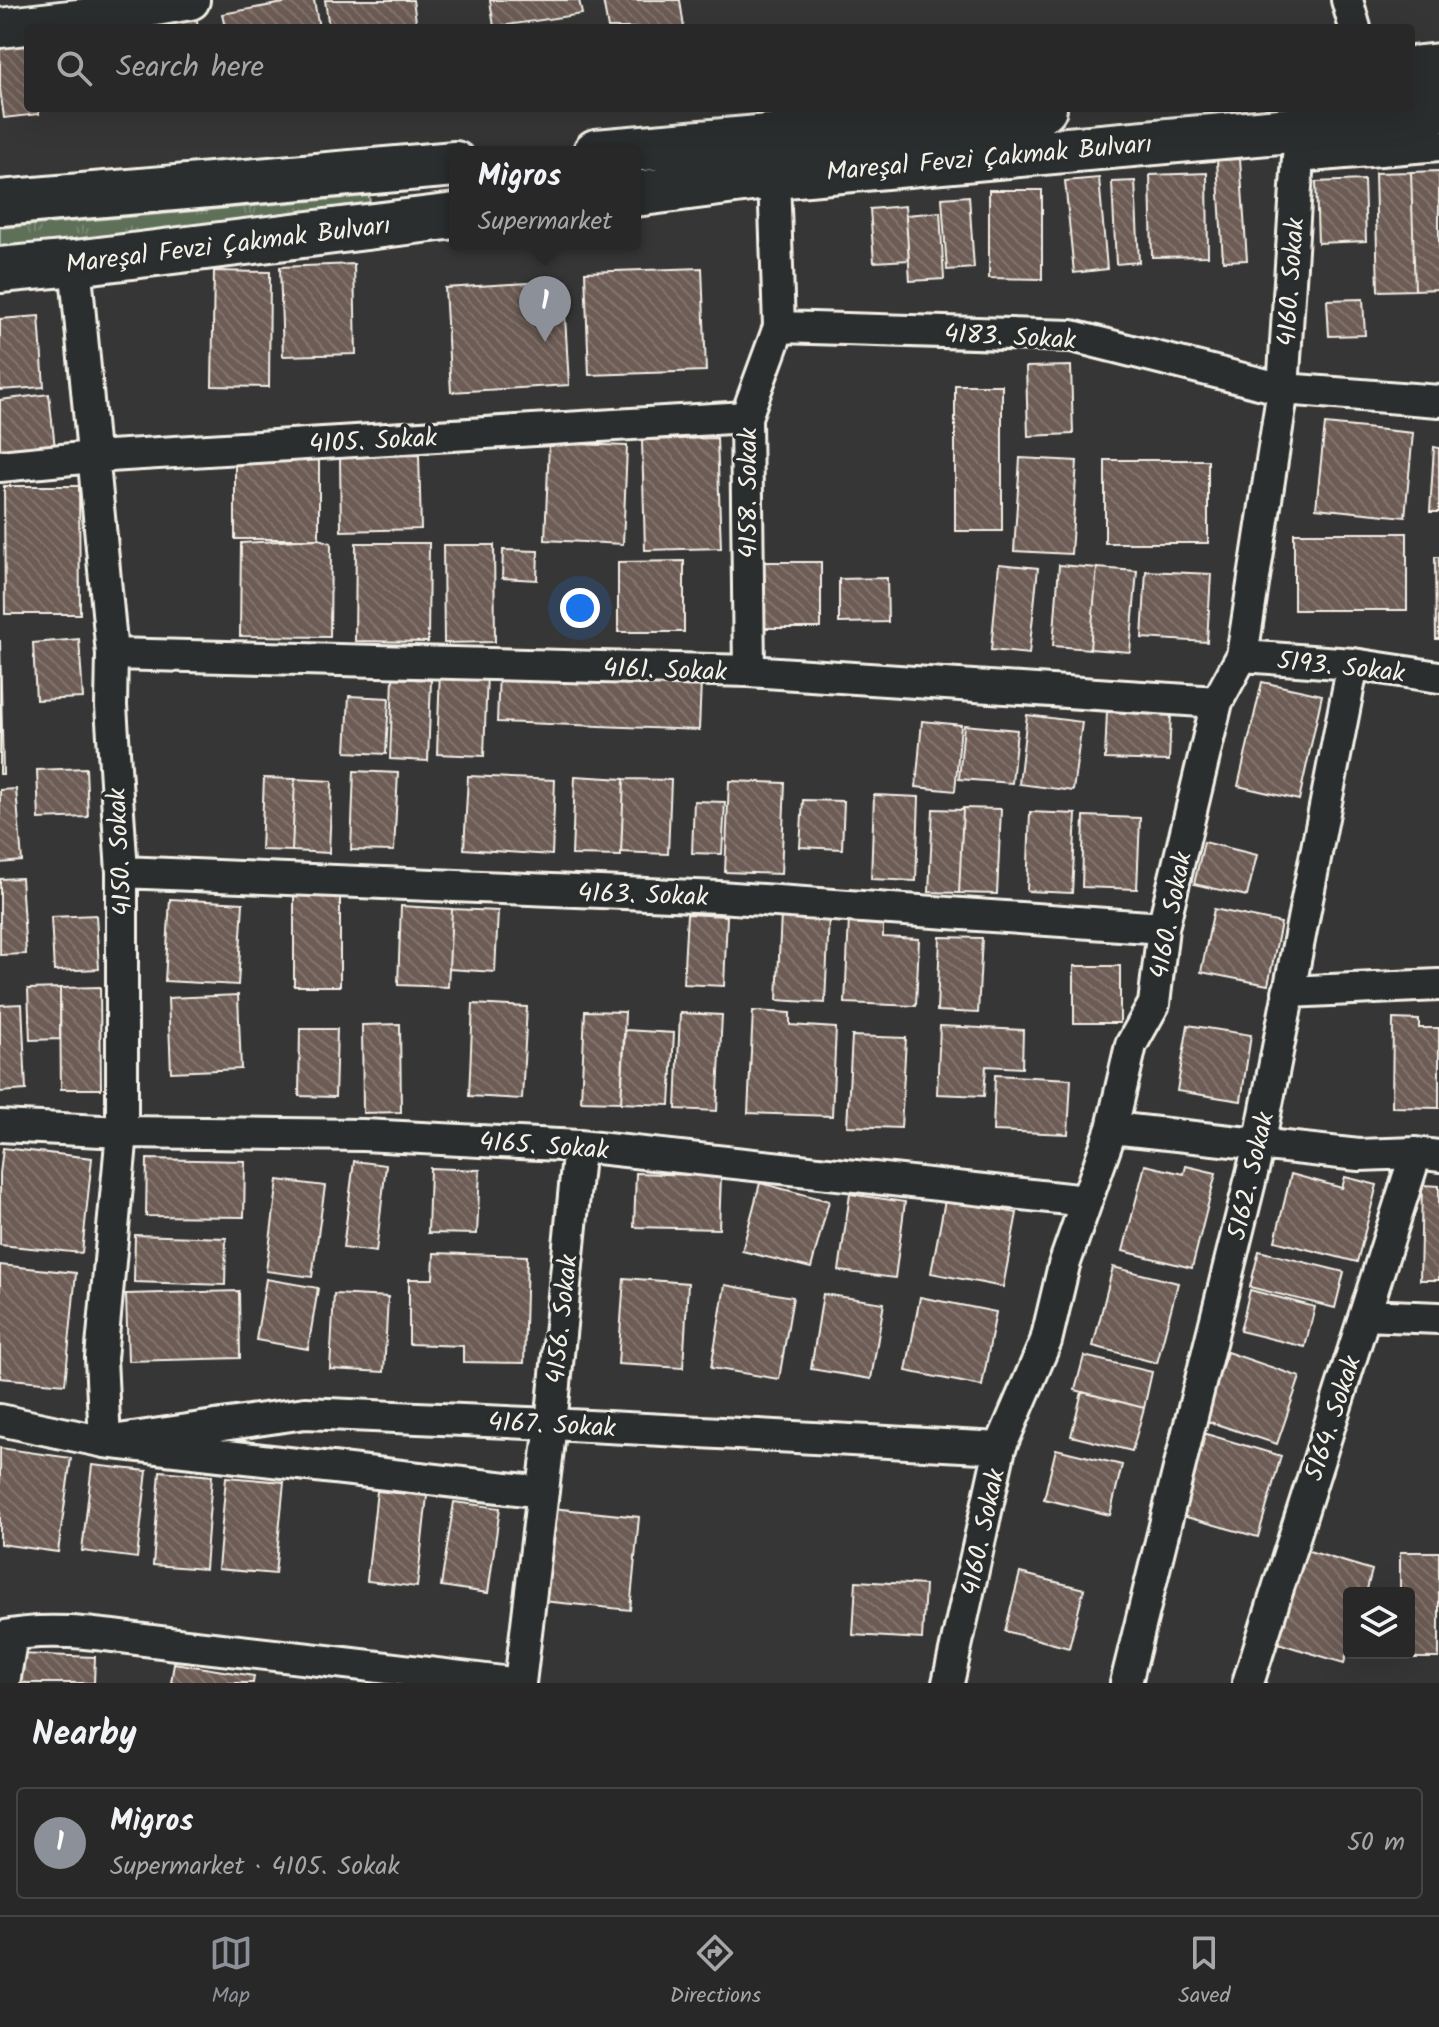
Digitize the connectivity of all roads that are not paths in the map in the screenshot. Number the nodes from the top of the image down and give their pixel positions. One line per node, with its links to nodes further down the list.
1 (190, 0): 3 (street)
2 (1347, 0): 4 (street)
3 (35, 24)
4 (1354, 24)
5 (24, 25): 6 (street)
6 (0, 28)
7 (1439, 66): 8 (highway)
8 (1415, 69)
9 (1439, 109): 11 (highway, Mareşal Fevzi Çakmak Bulvarı)
10 (1006, 112): 13 (highway, Mareşal Fevzi Çakmak Bulvarı)
11 (1300, 143): 12 (street); 15 (highway, Mareşal Fevzi Çakmak Bulvarı); 22 (street, 4160. Sokak)
12 (1439, 145)
13 (641, 148)
14 (449, 165): 17 (highway, Mareşal Fevzi Çakmak Bulvarı)
15 (774, 176): 16 (highway, Mareşal Fevzi Çakmak Bulvarı); 21 (street, 4158. Sokak)
16 (641, 193)
17 (0, 203)
18 (449, 217): 19 (highway, Mareşal Fevzi Çakmak Bulvarı)
19 (75, 263): 20 (highway, Mareşal Fevzi Çakmak Bulvarı); 25 (street, 4150. Sokak)
20 (0, 270)
21 (779, 327): 22 (street, 4183. Sokak); 24 (street, 4158. Sokak)
22 (1283, 389): 23 (street, 4183. Sokak); 28 (street, 4160. Sokak)
23 (1439, 401)
24 (746, 417): 25 (street, 4105. Sokak); 30 (street, 4158. Sokak)
25 (93, 457): 26 (street, 4105. Sokak); 27 (street, 4150. Sokak)
26 (0, 466)
27 (112, 654): 30 (street, 4161. Sokak); 33 (street, 4150. Sokak)
28 (1242, 656): 29 (street, 5193. Sokak); 32 (street, 4160. Sokak)
29 (1353, 664): 31 (street, 5193. Sokak); 36 (street, 5162. Sokak)
30 (749, 671): 32 (street, 4161. Sokak)
31 (1439, 677)
32 (1217, 702): 34 (street, 4160. Sokak)
33 (122, 872): 34 (street, 4163. Sokak); 39 (street, 4150. Sokak)
34 (1163, 928): 38 (street, 4160. Sokak)
35 (1439, 985): 36 (street)
36 (1288, 992): 40 (street, 5162. Sokak)
37 (0, 1126): 39 (street, 4165. Sokak)
38 (1112, 1128): 40 (street); 43 (street, 4160. Sokak)
39 (122, 1132): 41 (street, 4165. Sokak); 48 (street, 4150. Sokak)
40 (1259, 1145): 42 (street); 57 (street, 5162. Sokak)
41 (579, 1146): 43 (street, 4165. Sokak); 47 (street, 4156. Sokak)
42 (1427, 1155): 44 (street, 5164. Sokak)
43 (1086, 1201): 49 (street, 4160. Sokak)
44 (1365, 1315): 45 (street); 58 (street, 5164. Sokak)
45 (1439, 1318)
46 (0, 1420): 48 (street, 4167. Sokak)
47 (551, 1424): 48 (street, 4167. Sokak); 49 (street, 4167. Sokak); 50 (street, 4156. Sokak)
48 (105, 1442): 50 (street, 4167. Sokak)
49 (1000, 1448): 56 (street, 4160. Sokak)
50 (543, 1492): 55 (street, 4156. Sokak)
51 (6, 1636): 52 (street); 53 (street)
52 (326, 1671): 54 (street)
53 (4, 1683)
54 (511, 1683)
55 (520, 1683)
56 (948, 1683)
57 (1126, 1683)
58 (1248, 1683)

